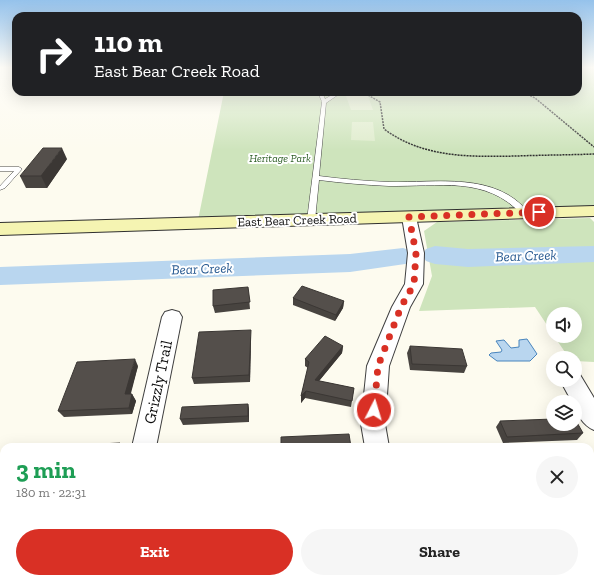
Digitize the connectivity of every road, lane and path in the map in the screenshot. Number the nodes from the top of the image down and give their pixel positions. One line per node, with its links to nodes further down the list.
1 (322, 96): 5 (lane)
2 (334, 96): 5 (lane)
3 (370, 96): 7 (path)
4 (531, 96): 6 (path)
5 (324, 102): 9 (lane)
6 (594, 148)
7 (594, 154)
8 (0, 169): 10 (lane)
9 (316, 178): 12 (lane); 14 (lane)
10 (0, 188)
11 (594, 211): 12 (main road, East Bear Creek Road)
12 (525, 213): 13 (main road, East Bear Creek Road)
13 (409, 217): 14 (main road, East Bear Creek Road); 20 (street)
14 (311, 220): 15 (main road, East Bear Creek Road)
15 (0, 229)
16 (172, 317): 19 (street, Grizzly Trail)
17 (575, 387): 18 (street)
18 (594, 419)
19 (145, 443)
20 (376, 443)

